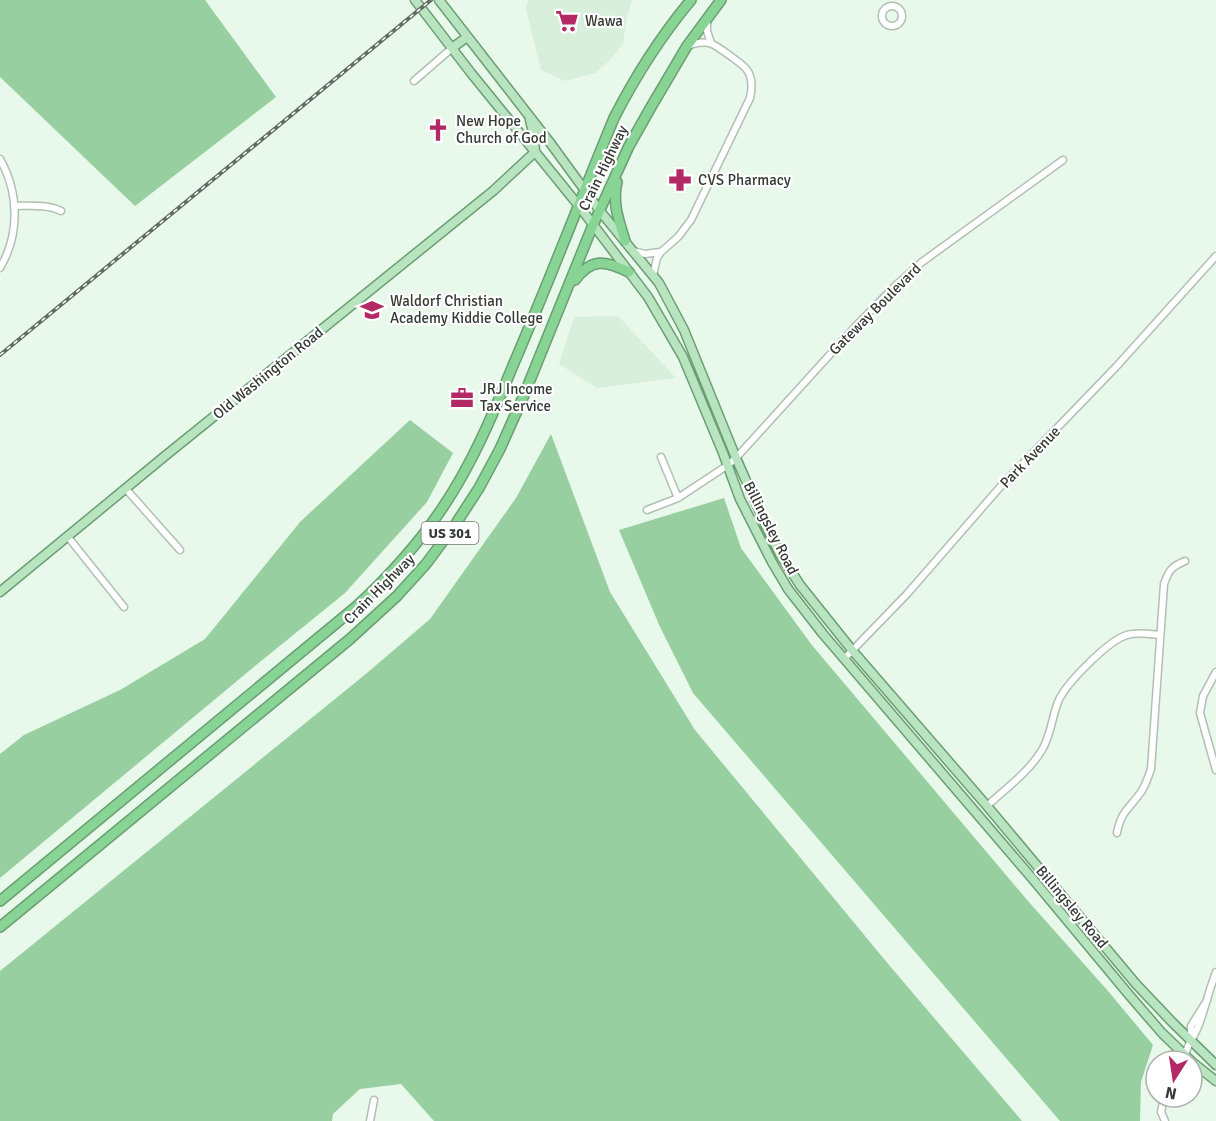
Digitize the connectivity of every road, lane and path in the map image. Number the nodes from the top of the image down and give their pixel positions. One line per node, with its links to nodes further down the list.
1 (415, 0): 9 (main road, Billingsley Road)
2 (439, 0): 6 (main road, Billingsley Road)
3 (691, 0): 16 (highway, Crain Highway / US 301)
4 (721, 0): 5 (highway, Crain Highway / US 301)
5 (706, 18): 7 (street); 8 (highway, Crain Highway / US 301)
6 (467, 37): 9 (main road); 11 (main road, Billingsley Road)
7 (711, 43): 8 (street); 24 (street)
8 (687, 46): 15 (highway, Crain Highway / US 301)
9 (452, 48): 10 (street); 12 (main road, Billingsley Road)
10 (414, 81)
11 (528, 115): 12 (main road); 16 (main road, Billingsley Road)
12 (535, 152): 18 (main road, Billingsley Road); 33 (main road, Old Washington Road)
13 (0, 159): 17 (street)
14 (1063, 160): 31 (street, Gateway Boulevard)
15 (621, 163): 20 (highway, Crain Highway / US 301); 22 (highway)
16 (586, 190): 18 (highway, Crain Highway / US 301); 20 (main road, Billingsley Road)
17 (15, 206): 19 (street); 26 (street)
18 (579, 206): 21 (main road, Billingsley Road); 48 (highway, Crain Highway / US 301)
19 (61, 211)
20 (600, 211): 21 (highway, Crain Highway / US 301); 22 (main road, Billingsley Road)
21 (593, 225): 27 (main road, Billingsley Road); 29 (highway, Crain Highway / US 301)
22 (625, 241): 23 (main road, Billingsley Road)
23 (633, 251): 24 (street); 28 (main road, Billingsley Road)
24 (661, 252): 28 (street)
25 (1216, 256): 42 (street, Park Avenue)
26 (0, 268)
27 (629, 272): 29 (highway); 32 (main road, Billingsley Road)
28 (653, 275): 31 (main road, Billingsley Road)
29 (567, 292): 49 (highway, Crain Highway / US 301)
30 (661, 457): 34 (street)
31 (736, 458): 32 (street, Gateway Boulevard); 42 (main road, Billingsley Road)
32 (728, 465): 34 (street, Gateway Boulevard); 43 (main road, Billingsley Road)
33 (126, 489): 36 (main road, Old Washington Road); 37 (street)
34 (678, 498): 35 (street, Gateway Boulevard)
35 (647, 510)
36 (68, 537): 39 (main road, Old Washington Road); 40 (street)
37 (180, 550)
38 (1185, 561): 41 (street)
39 (0, 592)
40 (124, 607)
41 (1159, 635): 46 (street); 47 (street)
42 (852, 650): 43 (street, Park Avenue); 46 (main road, Billingsley Road)
43 (845, 658): 56 (main road, Billingsley Road)
44 (1216, 672): 45 (street)
45 (1216, 770)
46 (987, 806): 55 (main road, Billingsley Road)
47 (1117, 833)
48 (39, 868): 49 (highway); 50 (highway, Crain Highway / US 301)
49 (49, 887): 51 (highway, Crain Highway / US 301)
50 (0, 901)
51 (0, 927)
52 (1216, 972): 54 (street)
53 (1216, 998): 54 (street)
54 (1207, 999): 55 (street)
55 (1191, 1040): 57 (street); 58 (main road, Billingsley Road)
56 (1177, 1049)
57 (1189, 1049)
58 (1216, 1065)
59 (374, 1100): 60 (street)
60 (370, 1121)

